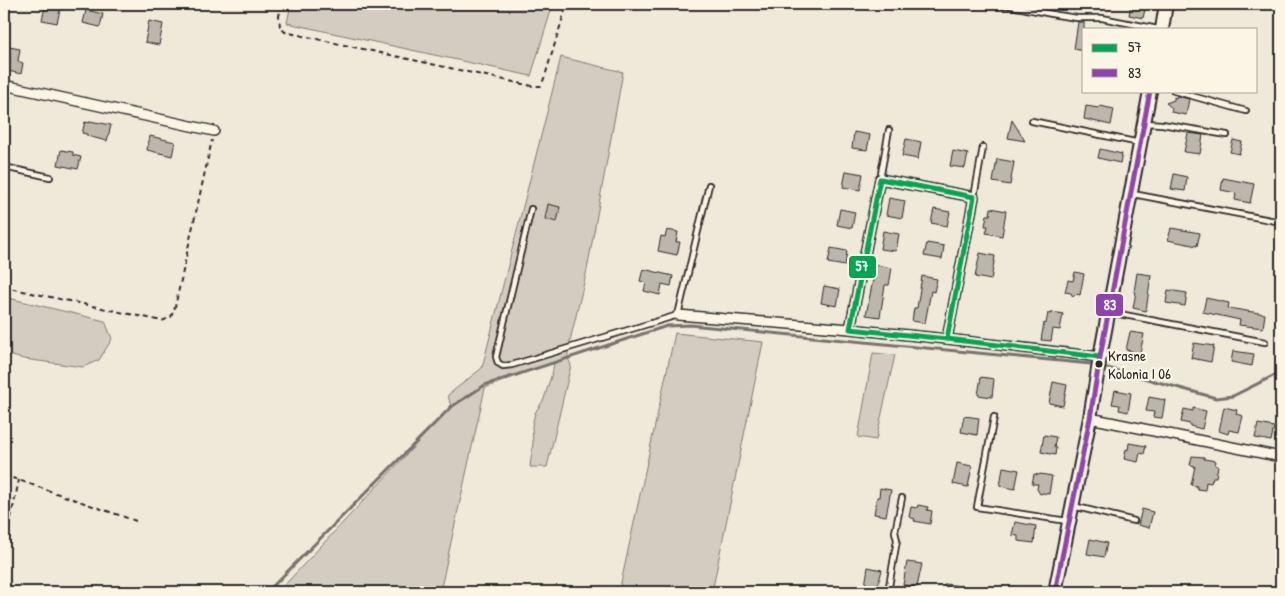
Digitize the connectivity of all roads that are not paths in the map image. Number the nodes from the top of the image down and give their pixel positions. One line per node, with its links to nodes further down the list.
1 (1001, 4): 3 (lane)
2 (1166, 4): 4 (street)
3 (1153, 28)
4 (1162, 28)
5 (4, 85): 12 (street)
6 (1150, 92): 10 (street)
7 (1178, 92): 8 (lane)
8 (1246, 111)
9 (1032, 121): 14 (lane)
10 (1145, 123): 13 (lane); 14 (street)
11 (889, 130): 18 (lane)
12 (214, 131)
13 (1227, 135)
14 (1141, 143): 20 (street)
15 (983, 147): 21 (lane)
16 (4, 167): 17 (lane)
17 (50, 178)
18 (880, 179): 21 (street); 26 (street)
19 (709, 185): 25 (lane)
20 (1132, 194): 23 (lane); 24 (street)
21 (974, 197): 27 (street)
22 (531, 209): 25 (lane)
23 (1281, 222)
24 (1109, 312): 28 (lane); 29 (street)
25 (678, 315): 26 (street)
26 (850, 329): 27 (street)
27 (946, 339): 29 (street)
28 (1265, 342)
29 (1100, 357): 31 (street)
30 (994, 417): 35 (lane)
31 (1090, 418): 32 (street); 34 (street)
32 (1281, 457)
33 (902, 498): 37 (lane)
34 (1072, 506): 35 (street); 36 (lane)
35 (1069, 521): 38 (street)
36 (1134, 521)
37 (888, 592)
38 (1055, 592)

